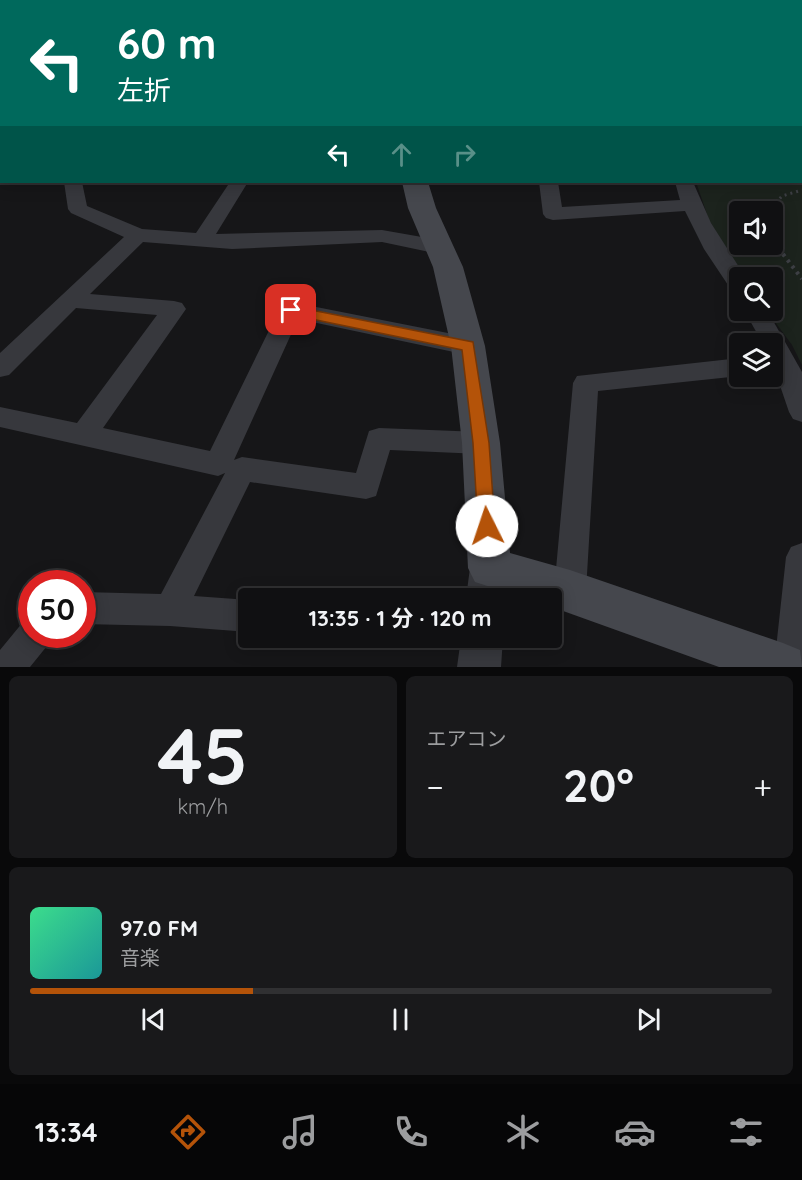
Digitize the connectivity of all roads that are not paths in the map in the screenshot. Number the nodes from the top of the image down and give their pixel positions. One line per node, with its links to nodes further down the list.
1 (73, 183): 7 (street)
2 (238, 183): 8 (street)
3 (415, 183): 9 (main road)
4 (549, 183): 6 (street)
5 (684, 183): 6 (street)
6 (691, 205): 10 (street)
7 (138, 235): 8 (street); 11 (street)
8 (202, 239): 9 (street)
9 (439, 247): 12 (main road)
10 (729, 268)
11 (71, 300): 14 (street); 18 (street)
12 (468, 346): 19 (main road); 20 (street)
13 (783, 367): 16 (street)
14 (0, 368)
15 (729, 368): 23 (street)
16 (802, 412)
17 (0, 417): 18 (street)
18 (83, 435): 20 (street)
19 (481, 443): 20 (street); 22 (main road)
20 (230, 466): 25 (street)
21 (802, 557): 32 (street)
22 (488, 583): 23 (main road)
23 (570, 591): 31 (main road)
24 (96, 608): 25 (street)
25 (170, 610): 26 (street)
26 (238, 615)
27 (24, 648): 29 (street)
28 (481, 648): 30 (street)
29 (8, 667)
30 (479, 667)
31 (783, 667)
32 (791, 667)

